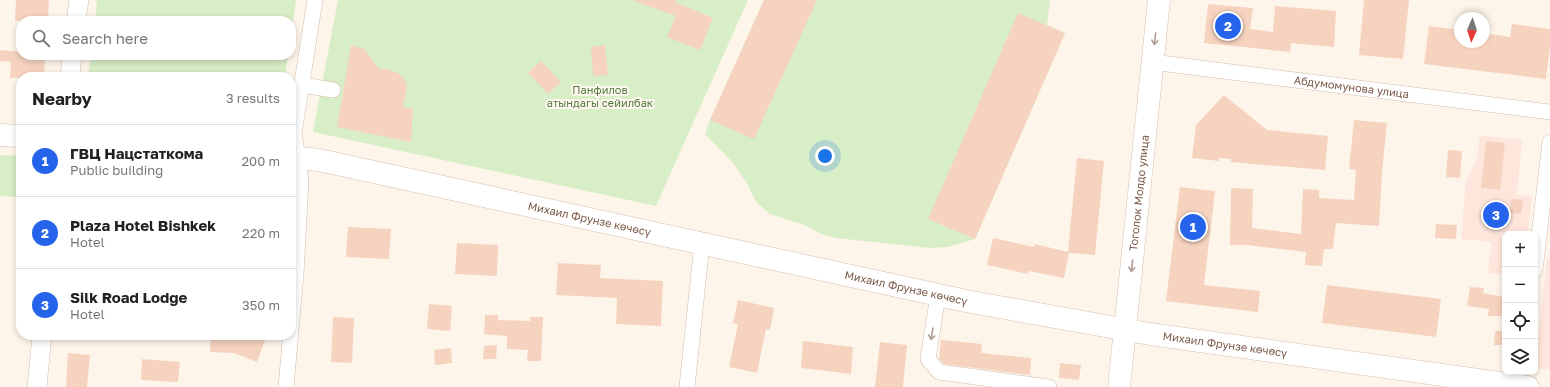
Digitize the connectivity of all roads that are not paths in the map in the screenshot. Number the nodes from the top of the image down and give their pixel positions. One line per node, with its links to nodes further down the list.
1 (79, 0): 4 (street)
2 (315, 0): 8 (street)
3 (1158, 0): 6 (main road, Тоголок Молдо улица, one-way to 6)
4 (77, 16)
5 (72, 60): 7 (street)
6 (1152, 62): 10 (street, Абдумомунова улица); 21 (main road, Тоголок Молдо улица, one-way to 21)
7 (70, 72)
8 (302, 85): 9 (street); 11 (street)
9 (333, 90)
10 (1550, 112)
11 (296, 121)
12 (0, 135): 13 (main road)
13 (16, 136)
14 (1550, 142): 18 (street)
15 (296, 157): 17 (main road, Михаил Фрунзе көчөсү)
16 (296, 164): 19 (street)
17 (702, 243): 20 (main road, Михаил Фрунзе көчөсү); 27 (street)
18 (1535, 267)
19 (296, 274)
20 (938, 295): 21 (main road, Михаил Фрунзе көчөсү); 28 (street, one-way to 28)
21 (1125, 330): 29 (main road, Тоголок Молдо улица); 30 (main road, Михаил Фрунзе көчөсү)
22 (42, 340): 25 (street)
23 (290, 340): 26 (street)
24 (1523, 375): 30 (street)
25 (37, 387)
26 (286, 387)
27 (687, 387)
28 (1049, 387)
29 (1119, 387)
30 (1521, 387): 31 (main road, Михаил Фрунзе көчөсү)
31 (1528, 387)

